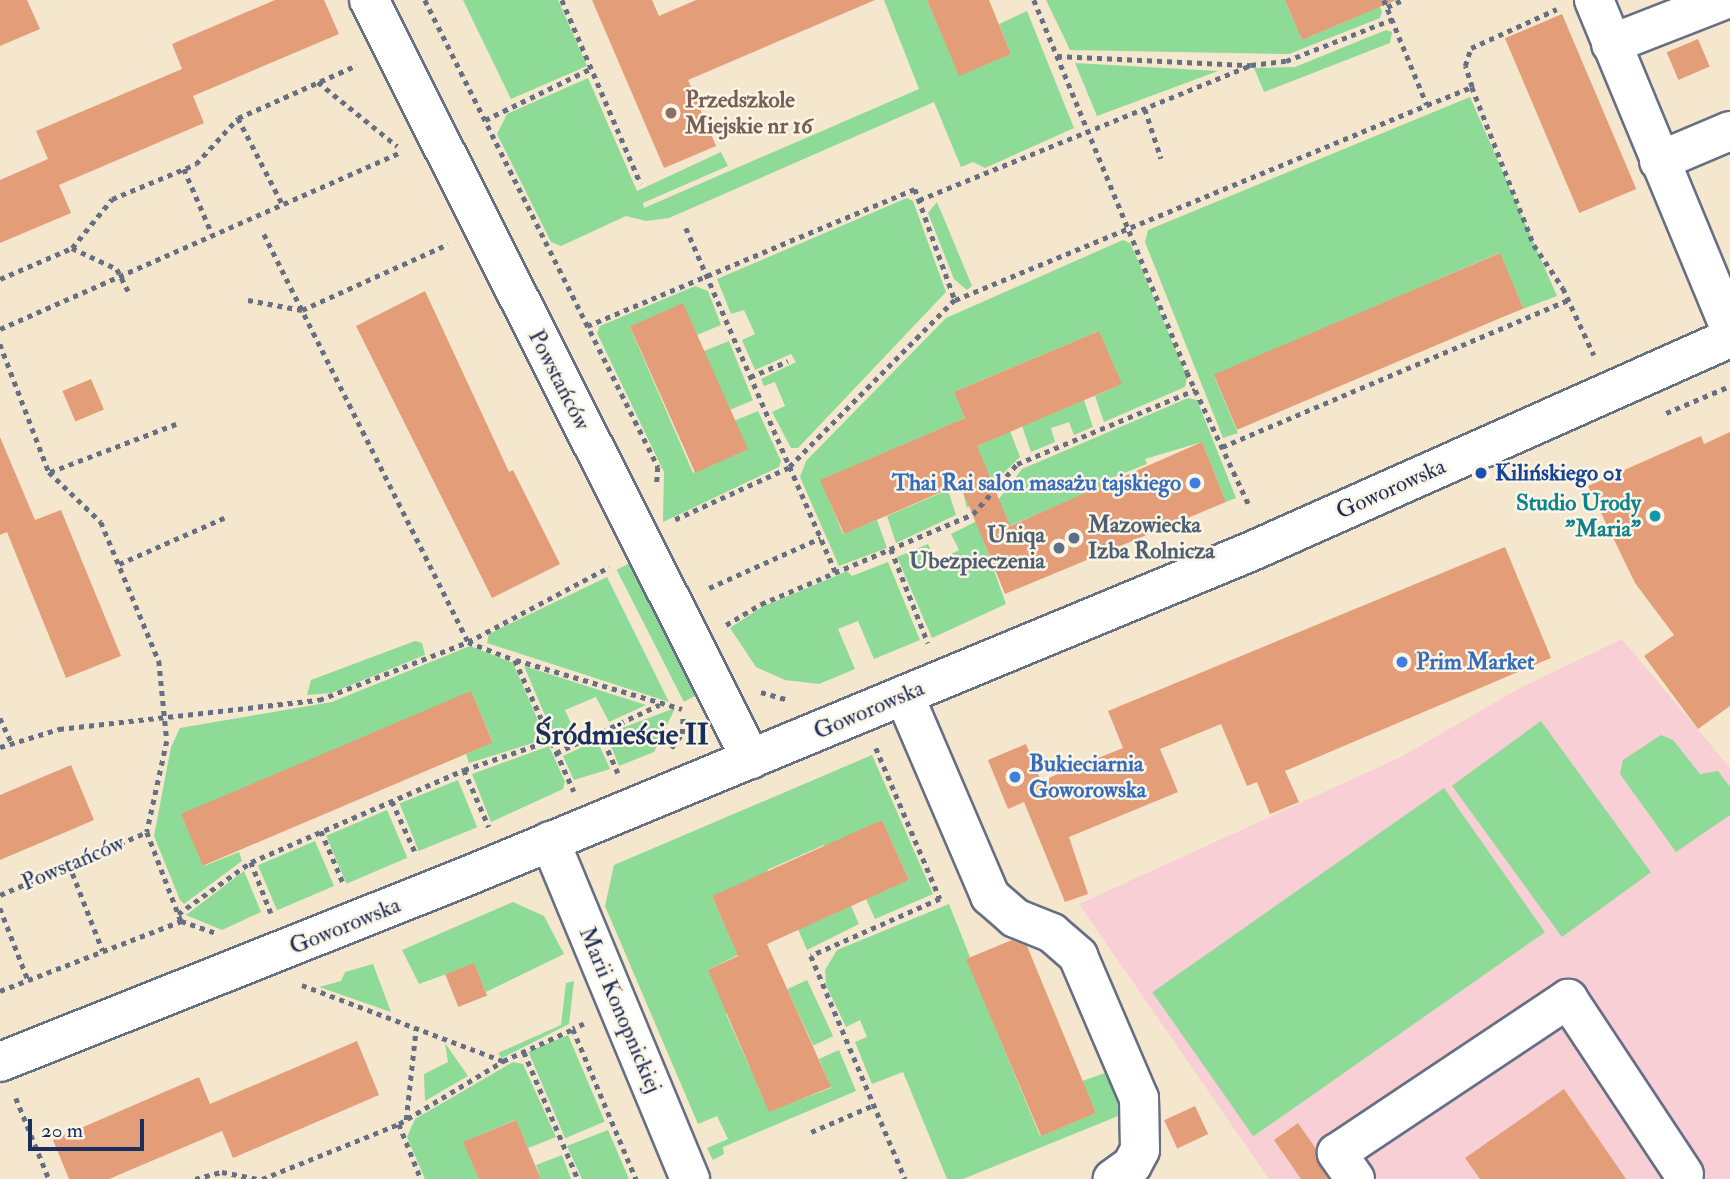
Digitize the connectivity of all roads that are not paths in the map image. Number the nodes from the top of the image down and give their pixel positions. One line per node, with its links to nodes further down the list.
1 (369, 0): 10 (street, Powstańców)
2 (1724, 0): 4 (street)
3 (1581, 3): 4 (street)
4 (1611, 44): 6 (street)
5 (1730, 131): 6 (street)
6 (1659, 161): 7 (street)
7 (1730, 329)
8 (1730, 338): 9 (street, Goworowska)
9 (904, 695): 10 (street, Goworowska); 15 (street)
10 (751, 759): 11 (street, Goworowska)
11 (550, 842): 12 (street, Goworowska); 14 (street, Marii Konopnickiej)
12 (7, 1084)
13 (1684, 1174): 16 (street)
14 (690, 1179)
15 (1113, 1179)
16 (1355, 1179)

